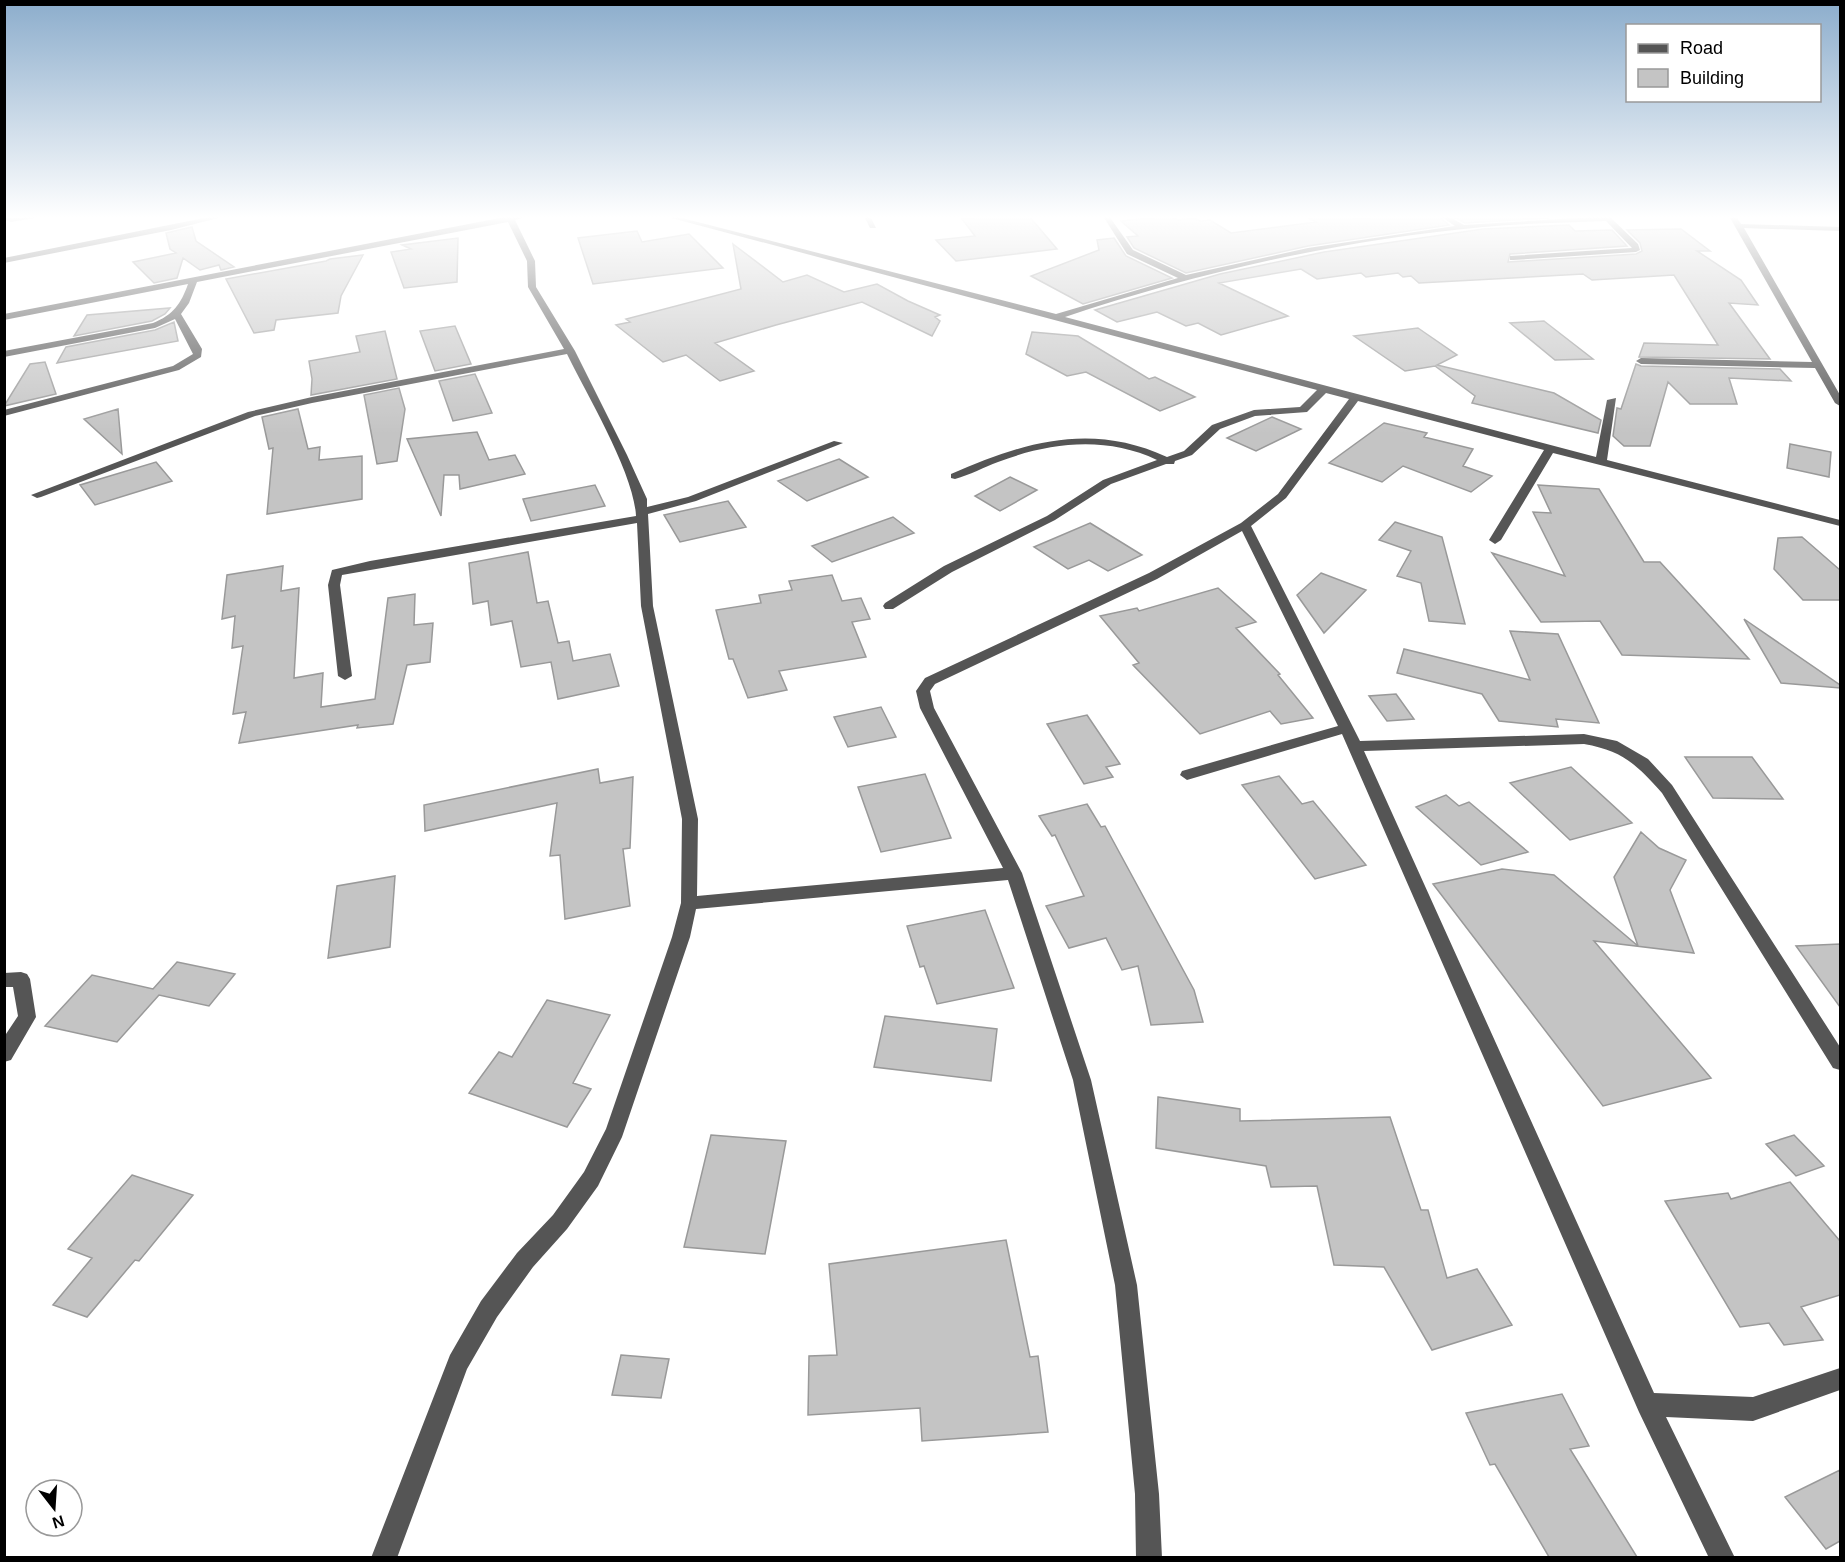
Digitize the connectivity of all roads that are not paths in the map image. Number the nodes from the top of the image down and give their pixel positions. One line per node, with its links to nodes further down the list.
1 (148, 289): 8 (street)
2 (191, 289): 7 (street)
3 (533, 289): 10 (street)
4 (948, 289): 9 (street)
5 (1142, 289): 9 (street)
6 (1776, 289): 13 (street)
7 (177, 315): 11 (street); 18 (street)
8 (4, 317)
9 (1056, 317): 14 (street)
10 (570, 351): 24 (street); 25 (street)
11 (4, 354)
12 (1641, 362): 13 (street)
13 (1819, 365): 17 (street)
14 (1323, 390): 15 (street); 22 (street)
15 (1355, 398): 20 (street); 27 (street)
16 (1612, 399): 21 (street)
17 (1840, 403)
18 (4, 412)
19 (838, 443): 25 (street)
20 (1550, 448): 21 (street); 28 (street)
21 (1600, 461): 26 (street)
22 (1170, 462): 23 (street); 29 (street)
23 (955, 476)
24 (37, 495)
25 (643, 515): 30 (street); 35 (street)
26 (1840, 523)
27 (1245, 525): 31 (street); 34 (street)
28 (1495, 540)
29 (889, 606)
30 (345, 676)
31 (1346, 728): 32 (street); 33 (street)
32 (1355, 746): 38 (street); 40 (street)
33 (1187, 775)
34 (1014, 873): 35 (street); 42 (street)
35 (689, 903): 41 (street)
36 (4, 980): 37 (street)
37 (4, 1054)
38 (1840, 1062)
39 (1840, 1379): 40 (street)
40 (1647, 1404): 43 (street)
41 (384, 1557)
42 (1149, 1557)
43 (1723, 1557)

